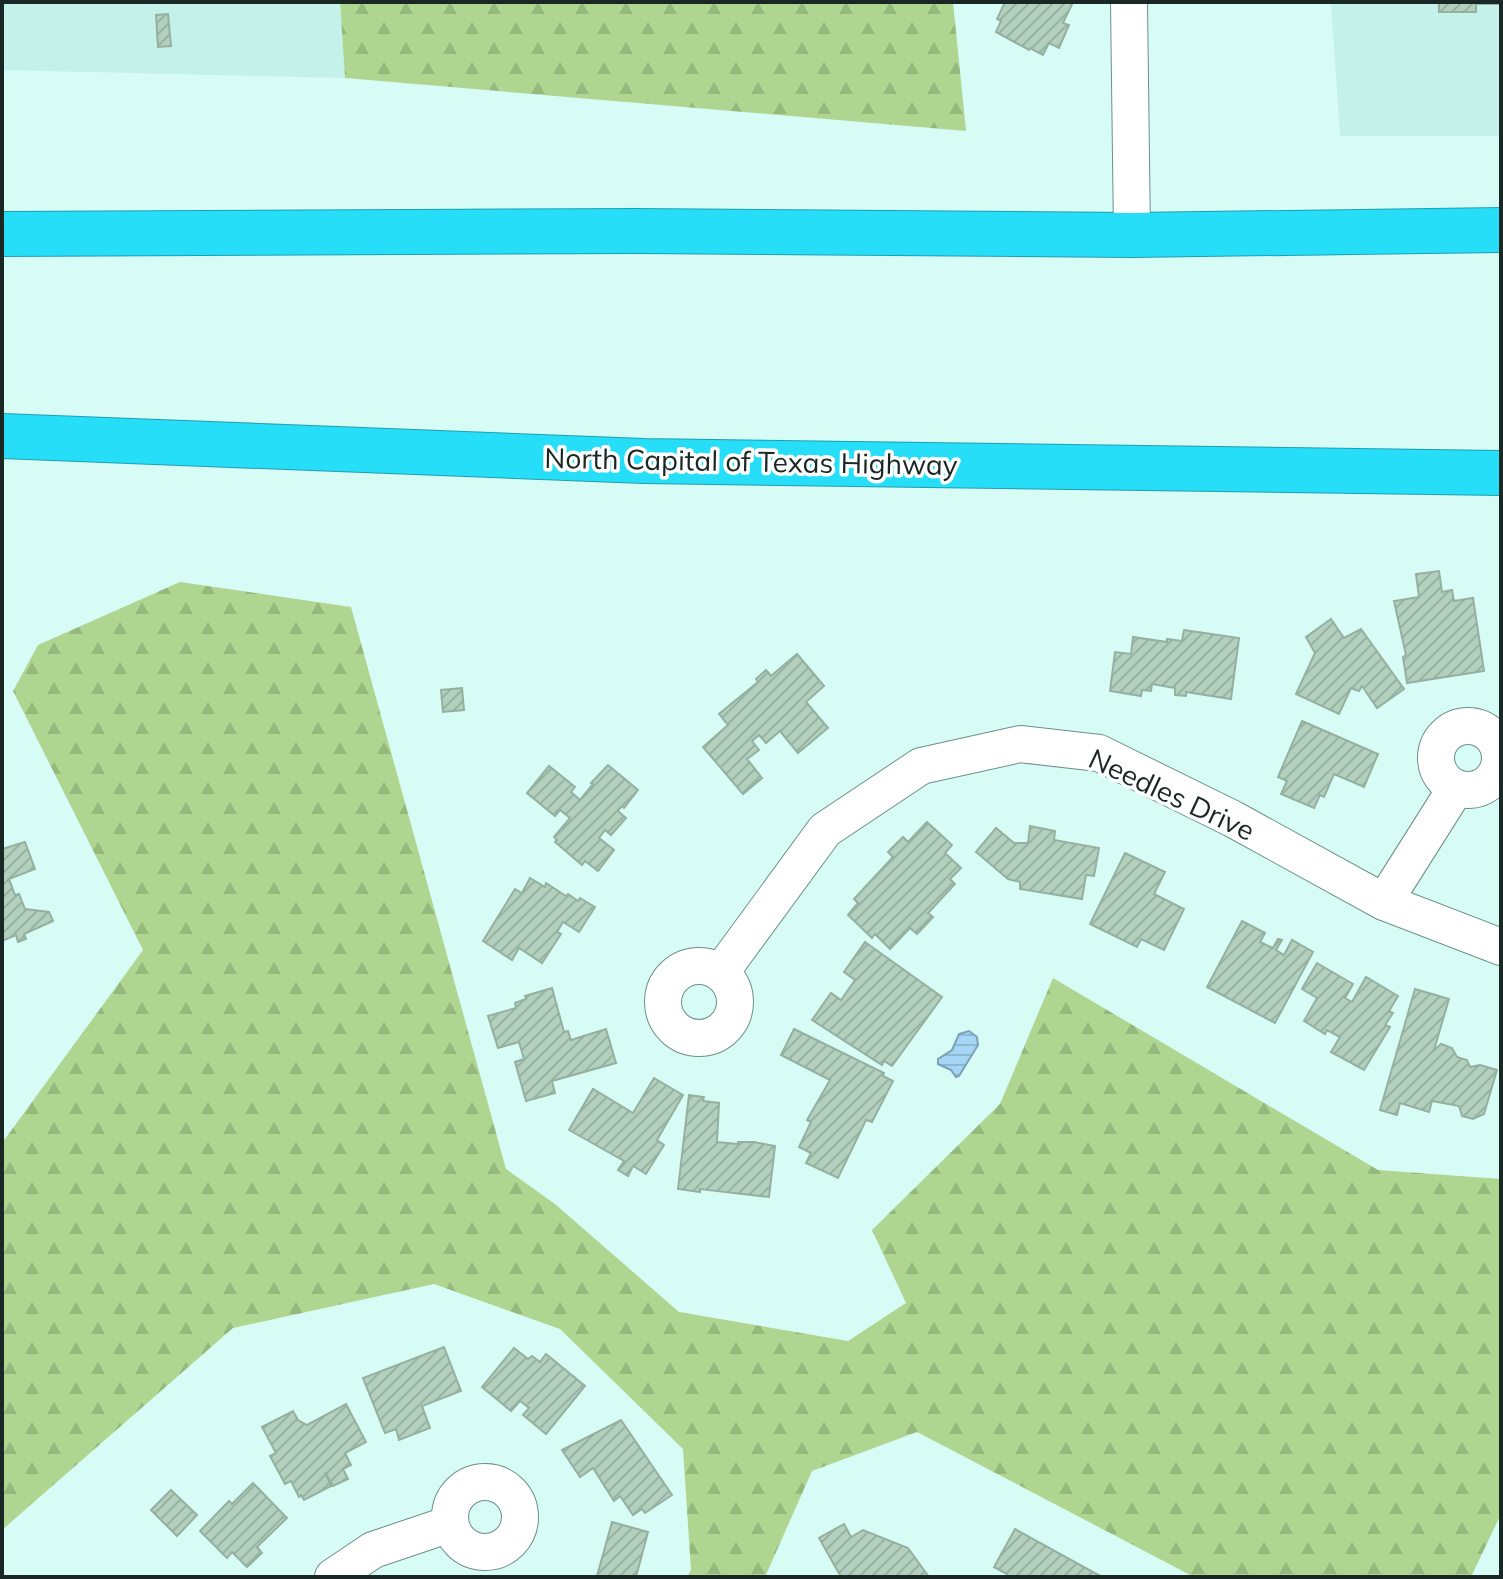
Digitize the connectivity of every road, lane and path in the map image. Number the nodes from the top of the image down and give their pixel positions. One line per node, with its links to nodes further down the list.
1 (1129, 2): 4 (street)
2 (1501, 230): 4 (highway)
3 (2, 234): 4 (highway)
4 (1132, 235)
5 (2, 436): 6 (highway, North Capital of Texas Highway)
6 (1501, 473)
7 (1456, 788): 8 (street)
8 (1384, 902): 9 (street, Needles Drive); 10 (street, Needles Drive)
9 (1501, 947)
10 (721, 972)
11 (450, 1524): 12 (street)
12 (333, 1577)

